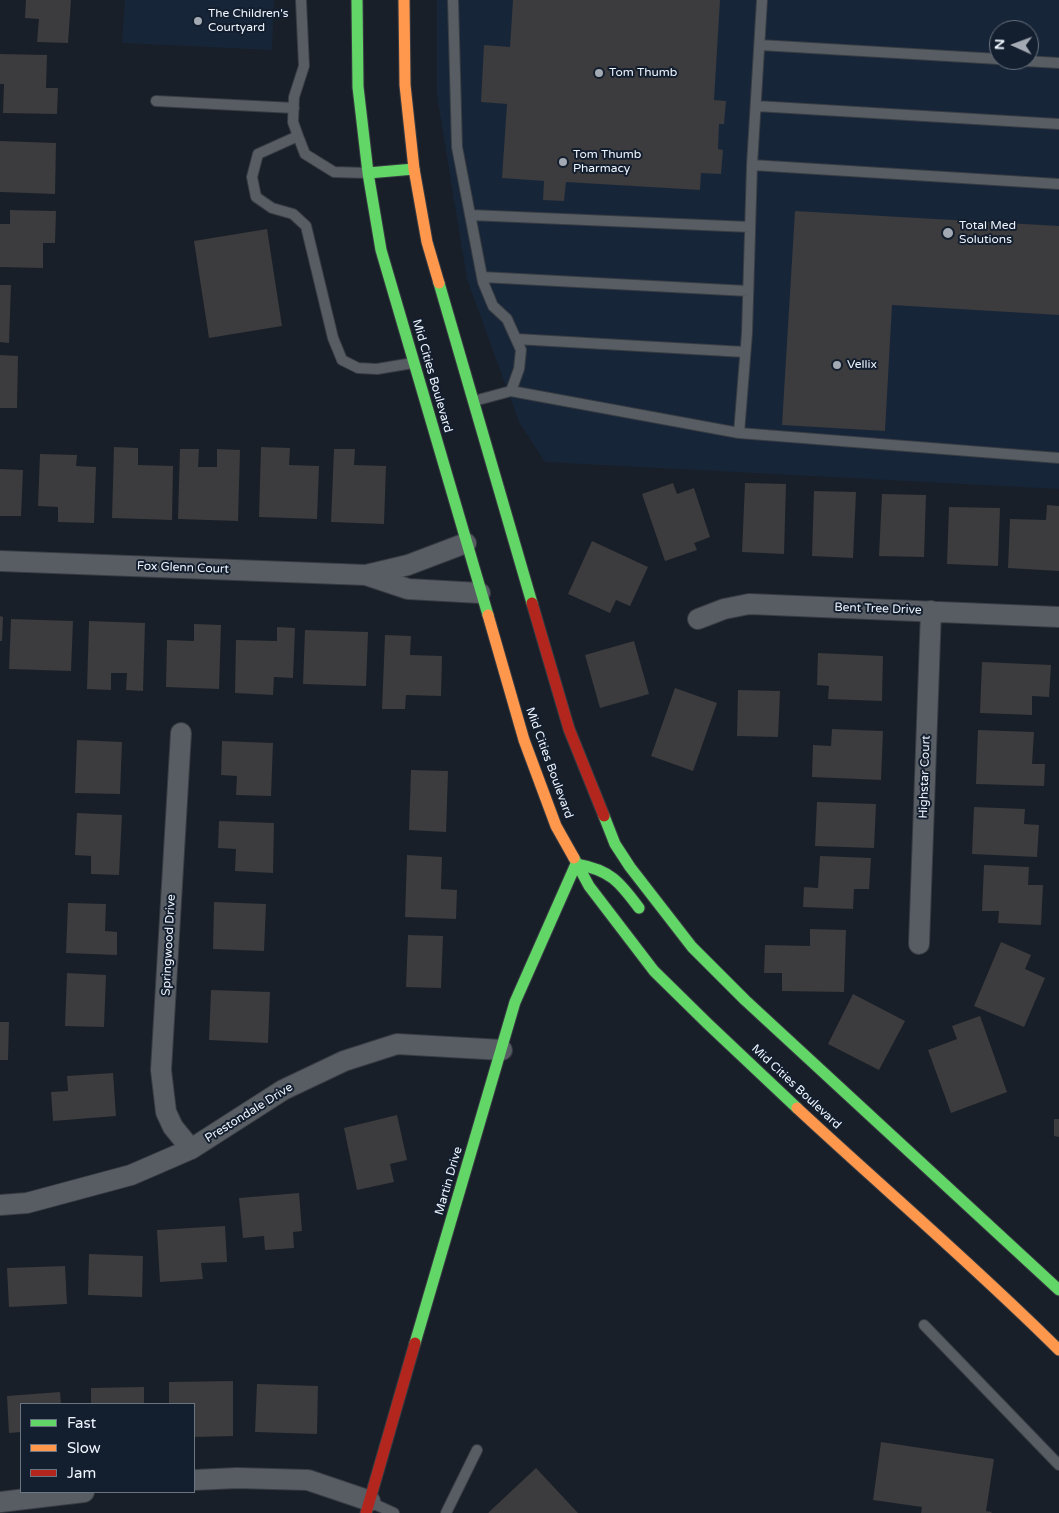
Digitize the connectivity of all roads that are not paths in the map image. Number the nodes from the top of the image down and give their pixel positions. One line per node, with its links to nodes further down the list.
1 (301, 0): 12 (lane)
2 (357, 0): 17 (main road, Mid Cities Boulevard)
3 (404, 0): 16 (main road)
4 (453, 0): 19 (lane)
5 (762, 0): 6 (lane)
6 (760, 45): 7 (lane); 11 (lane)
7 (989, 59)
8 (1039, 62): 9 (lane)
9 (1059, 63)
10 (156, 101): 12 (lane)
11 (756, 106): 13 (lane); 15 (lane)
12 (294, 108): 14 (lane)
13 (1059, 124)
14 (298, 136): 17 (lane); 25 (lane)
15 (752, 165): 18 (lane); 20 (lane)
16 (414, 169): 17 (main road); 27 (main road)
17 (368, 173): 25 (main road, Mid Cities Boulevard)
18 (1059, 184)
19 (470, 215): 20 (lane); 21 (lane)
20 (750, 227): 22 (lane)
21 (482, 277): 22 (lane); 23 (lane)
22 (748, 291): 24 (lane)
23 (516, 338): 24 (lane); 26 (lane)
24 (745, 352): 28 (lane)
25 (414, 362): 30 (main road, Mid Cities Boulevard)
26 (511, 391): 27 (lane); 28 (lane)
27 (473, 402): 42 (main road)
28 (739, 433): 29 (lane)
29 (1059, 458)
30 (466, 543): 32 (street, Fox Glenn Court); 33 (main road, Mid Cities Boulevard)
31 (0, 562): 32 (street, Fox Glenn Court)
32 (366, 576): 33 (street, Fox Glenn Court)
33 (480, 593): 38 (main road, Mid Cities Boulevard)
34 (931, 611): 35 (street, Bent Tree Drive); 36 (street, Bent Tree Drive); 40 (street, Highstar Court)
35 (1059, 617)
36 (698, 619)
37 (181, 733): 44 (street, Springwood Drive)
38 (576, 864): 39 (main road); 43 (main road, Martin Drive); 48 (main road, Mid Cities Boulevard)
39 (646, 917)
40 (918, 944)
41 (683, 955): 42 (main road)
42 (710, 965): 46 (main road)
43 (502, 1050): 44 (street, Prestondale Drive); 54 (main road, Martin Drive)
44 (191, 1149): 45 (street, Prestondale Drive)
45 (0, 1205)
46 (1059, 1290)
47 (924, 1325): 50 (lane)
48 (1059, 1350)
49 (477, 1450): 56 (lane)
50 (1059, 1465)
51 (195, 1480): 54 (street)
52 (76, 1493): 53 (street)
53 (0, 1502)
54 (368, 1507): 55 (lane)
55 (394, 1513)
56 (446, 1513)

